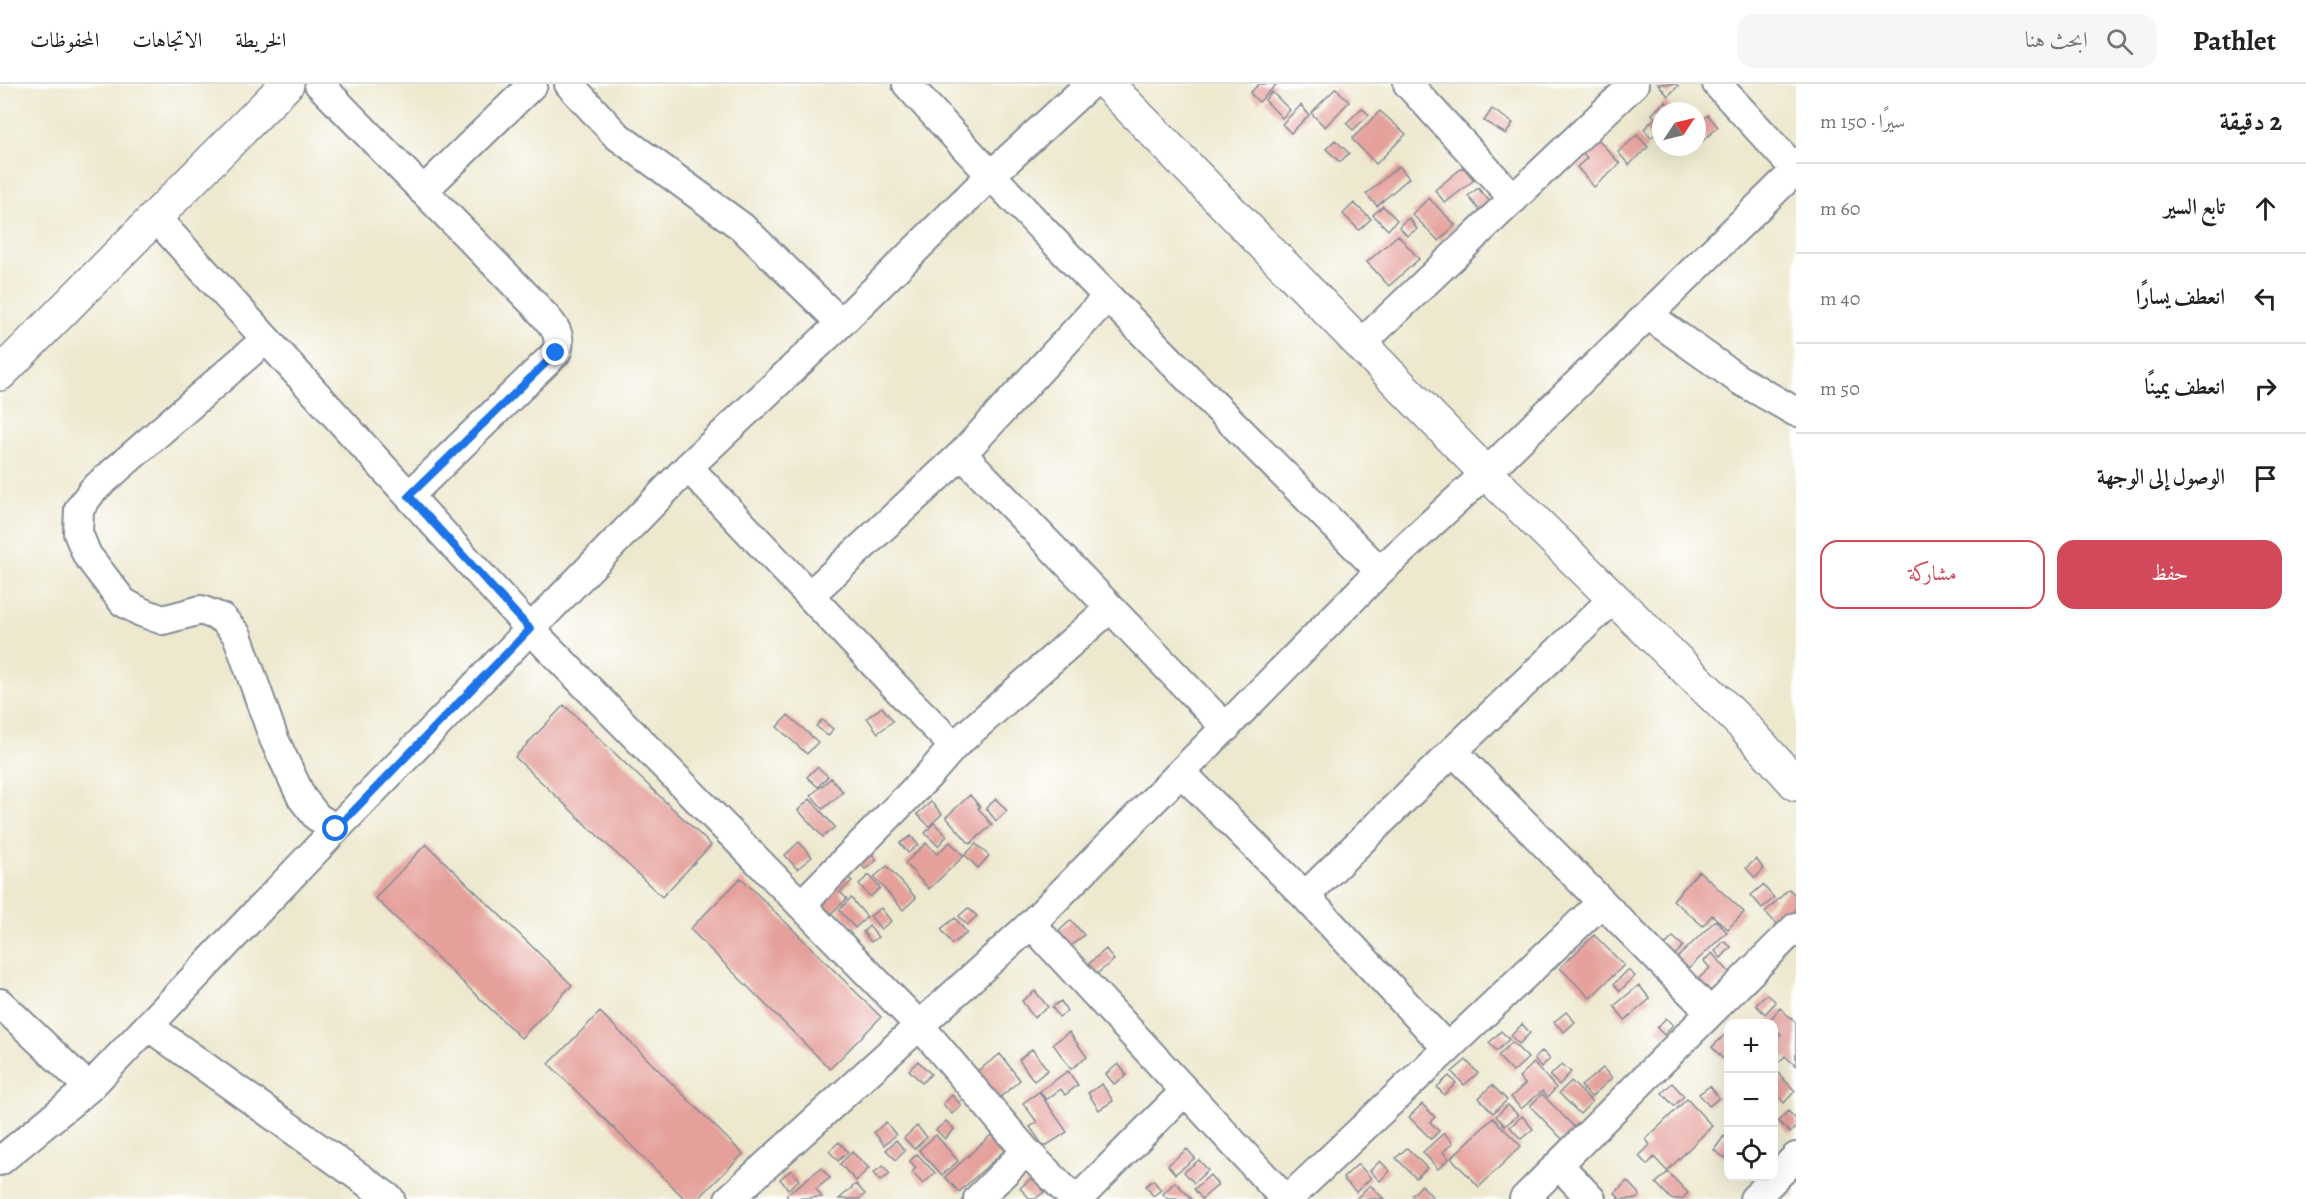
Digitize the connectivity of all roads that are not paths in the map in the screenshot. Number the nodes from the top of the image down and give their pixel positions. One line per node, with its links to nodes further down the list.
1 (287, 84): 15 (street)
2 (319, 84): 13 (street)
3 (533, 84): 13 (street)
4 (569, 84): 18 (street)
5 (907, 84): 12 (street)
6 (1090, 84): 12 (street)
7 (1107, 84): 20 (street)
8 (1408, 84): 14 (street)
9 (1634, 84): 14 (street)
10 (1717, 84): 11 (street)
11 (1796, 170): 17 (street)
12 (990, 176): 16 (street); 18 (street)
13 (423, 191): 26 (street)
14 (1514, 199): 20 (street)
15 (156, 218): 19 (street); 21 (street)
16 (1107, 297): 23 (street); 27 (street)
17 (1648, 315): 22 (street); 25 (street)
18 (841, 323): 24 (street)
19 (266, 339): 26 (street); 37 (street)
20 (1361, 344): 25 (street)
21 (0, 374)
22 (1796, 412)
23 (962, 454): 28 (street); 30 (street)
24 (688, 467): 28 (street); 31 (street)
25 (1486, 473): 27 (street); 29 (street)
26 (409, 496): 31 (street)
27 (1380, 571): 32 (street)
28 (810, 595): 33 (street)
29 (1613, 599): 34 (street); 36 (street)
30 (1110, 608): 32 (street); 33 (street)
31 (530, 629): 37 (street); 40 (street)
32 (1226, 728): 35 (street)
33 (954, 746): 40 (street)
34 (1453, 751): 38 (street); 39 (street)
35 (1182, 773): 38 (street); 41 (street)
36 (1796, 784)
37 (336, 829): 45 (street)
38 (1305, 896): 47 (street)
39 (1601, 903): 44 (street); 47 (street)
40 (801, 905): 46 (street)
41 (1031, 924): 46 (street); 49 (street)
42 (1796, 927): 44 (street)
43 (0, 1003): 48 (street)
44 (1710, 1012): 53 (street)
45 (148, 1026): 48 (street); 54 (street)
46 (920, 1026): 50 (street); 55 (street)
47 (1448, 1049): 58 (street)
48 (89, 1088): 52 (street)
49 (1185, 1091): 57 (street); 58 (street)
50 (1026, 1151): 56 (street); 57 (street)
51 (1796, 1157): 61 (street)
52 (0, 1161)
53 (1559, 1165): 59 (street); 60 (street)
54 (390, 1199)
55 (729, 1199)
56 (978, 1199)
57 (1076, 1199)
58 (1286, 1199)
59 (1524, 1199)
60 (1591, 1199)
61 (1754, 1199)

